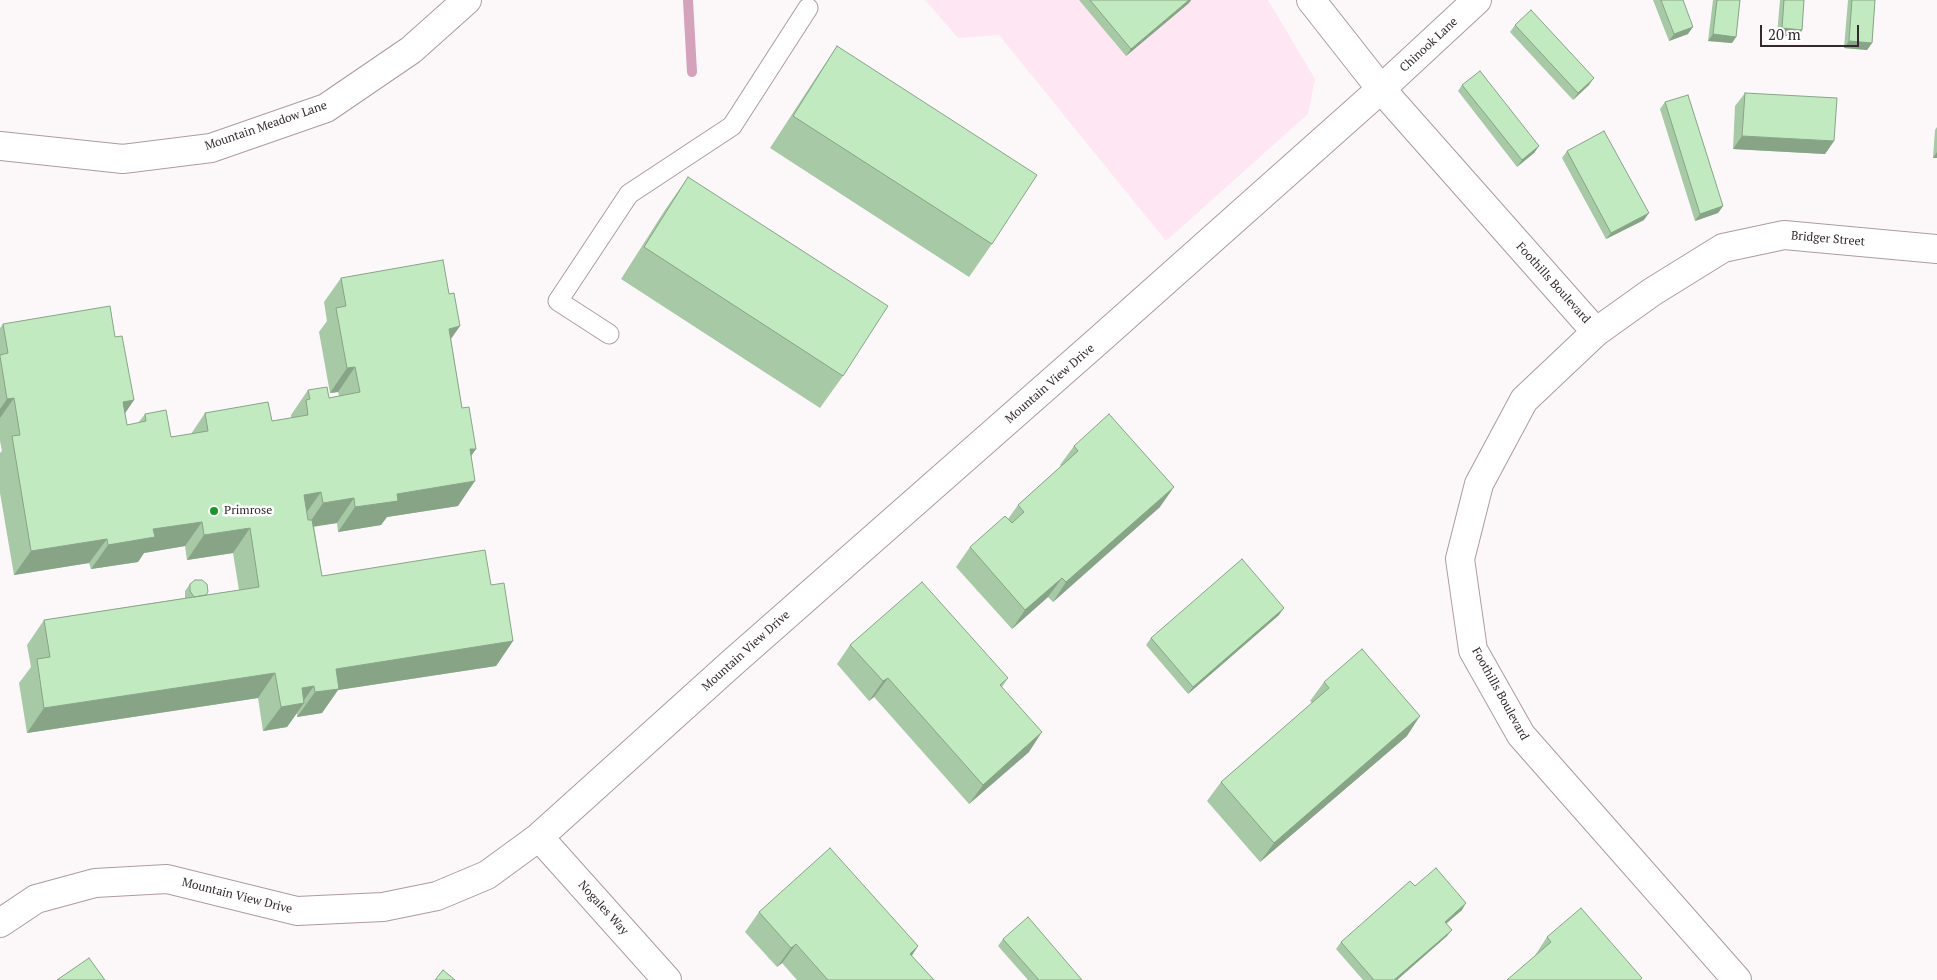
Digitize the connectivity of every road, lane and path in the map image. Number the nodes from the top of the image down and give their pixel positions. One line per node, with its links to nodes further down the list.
1 (468, 0): 6 (street, Mountain Meadow Lane)
2 (1311, 0): 5 (street, Foothills Boulevard)
3 (1477, 0): 5 (street, Chinook Lane)
4 (808, 8): 9 (lane)
5 (1381, 89): 8 (street, Foothills Boulevard); 10 (street, Mountain View Drive)
6 (0, 146)
7 (1937, 249): 8 (street, Bridger Street)
8 (1596, 332): 13 (street, Foothills Boulevard)
9 (609, 334)
10 (539, 837): 11 (street, Mountain View Drive); 12 (street, Nogales Way)
11 (0, 923)
12 (667, 980)
13 (1737, 980)

